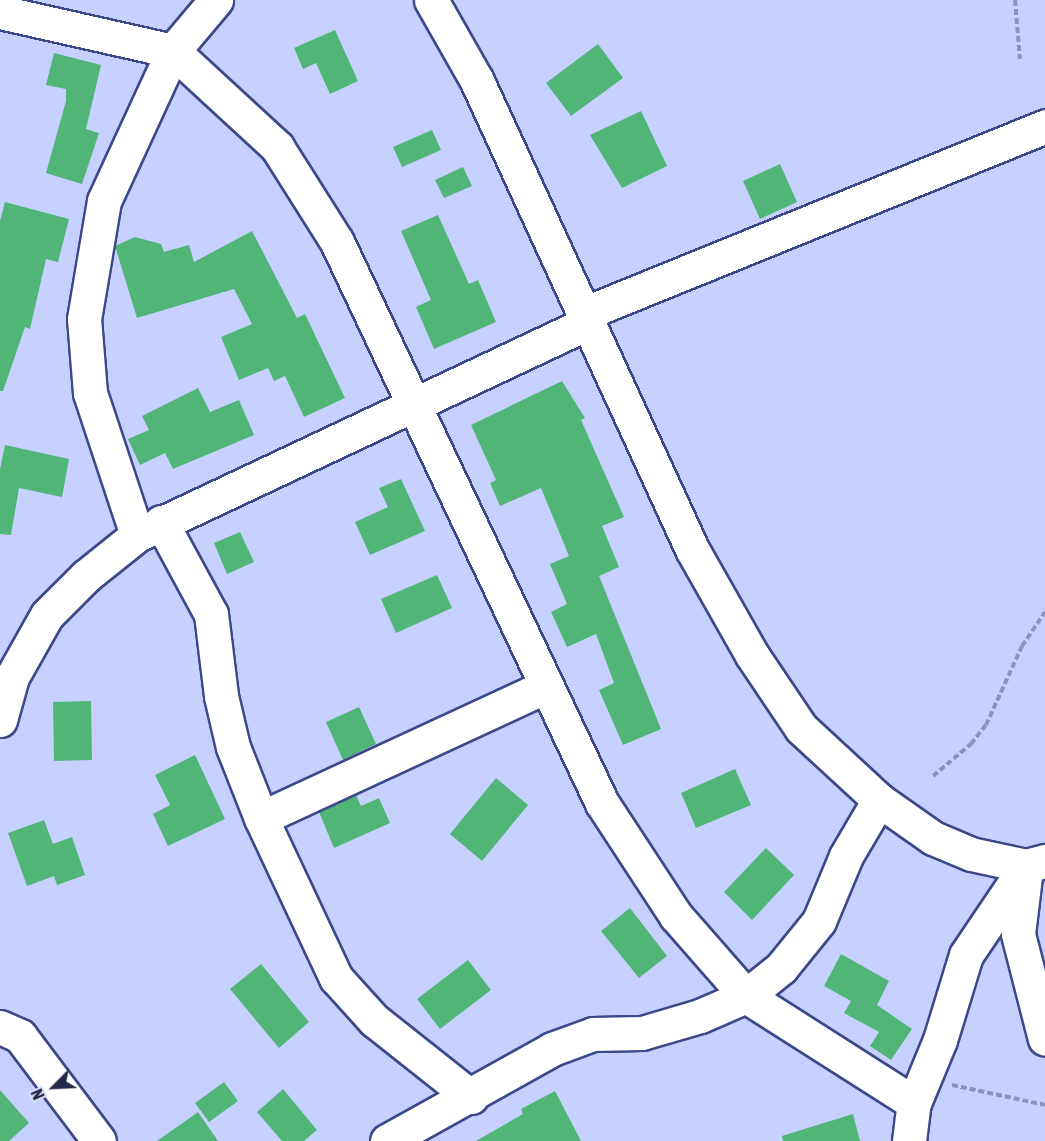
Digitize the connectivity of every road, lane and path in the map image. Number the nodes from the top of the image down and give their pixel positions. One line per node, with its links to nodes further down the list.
1 (216, 0): 5 (street)
2 (1014, 0): 6 (path)
3 (440, 2): 8 (street)
4 (0, 12): 5 (street)
5 (173, 51): 9 (street); 10 (street)
6 (1020, 59)
7 (1045, 126): 8 (street)
8 (585, 318): 9 (street); 16 (street)
9 (414, 405): 10 (street); 13 (street)
10 (149, 528): 12 (street); 17 (street)
11 (1045, 612): 15 (path)
12 (6, 677): 14 (street)
13 (545, 687): 17 (street); 19 (street)
14 (0, 720)
15 (933, 776)
16 (879, 800): 18 (street); 19 (street)
17 (261, 818): 23 (street)
18 (1036, 863): 21 (street); 22 (street)
19 (746, 996): 22 (street); 23 (street)
20 (0, 1027): 25 (street)
21 (1045, 1039)
22 (919, 1090): 24 (path); 27 (street)
23 (471, 1097): 26 (street)
24 (1045, 1105)
25 (99, 1141)
26 (387, 1141)
27 (909, 1141)

